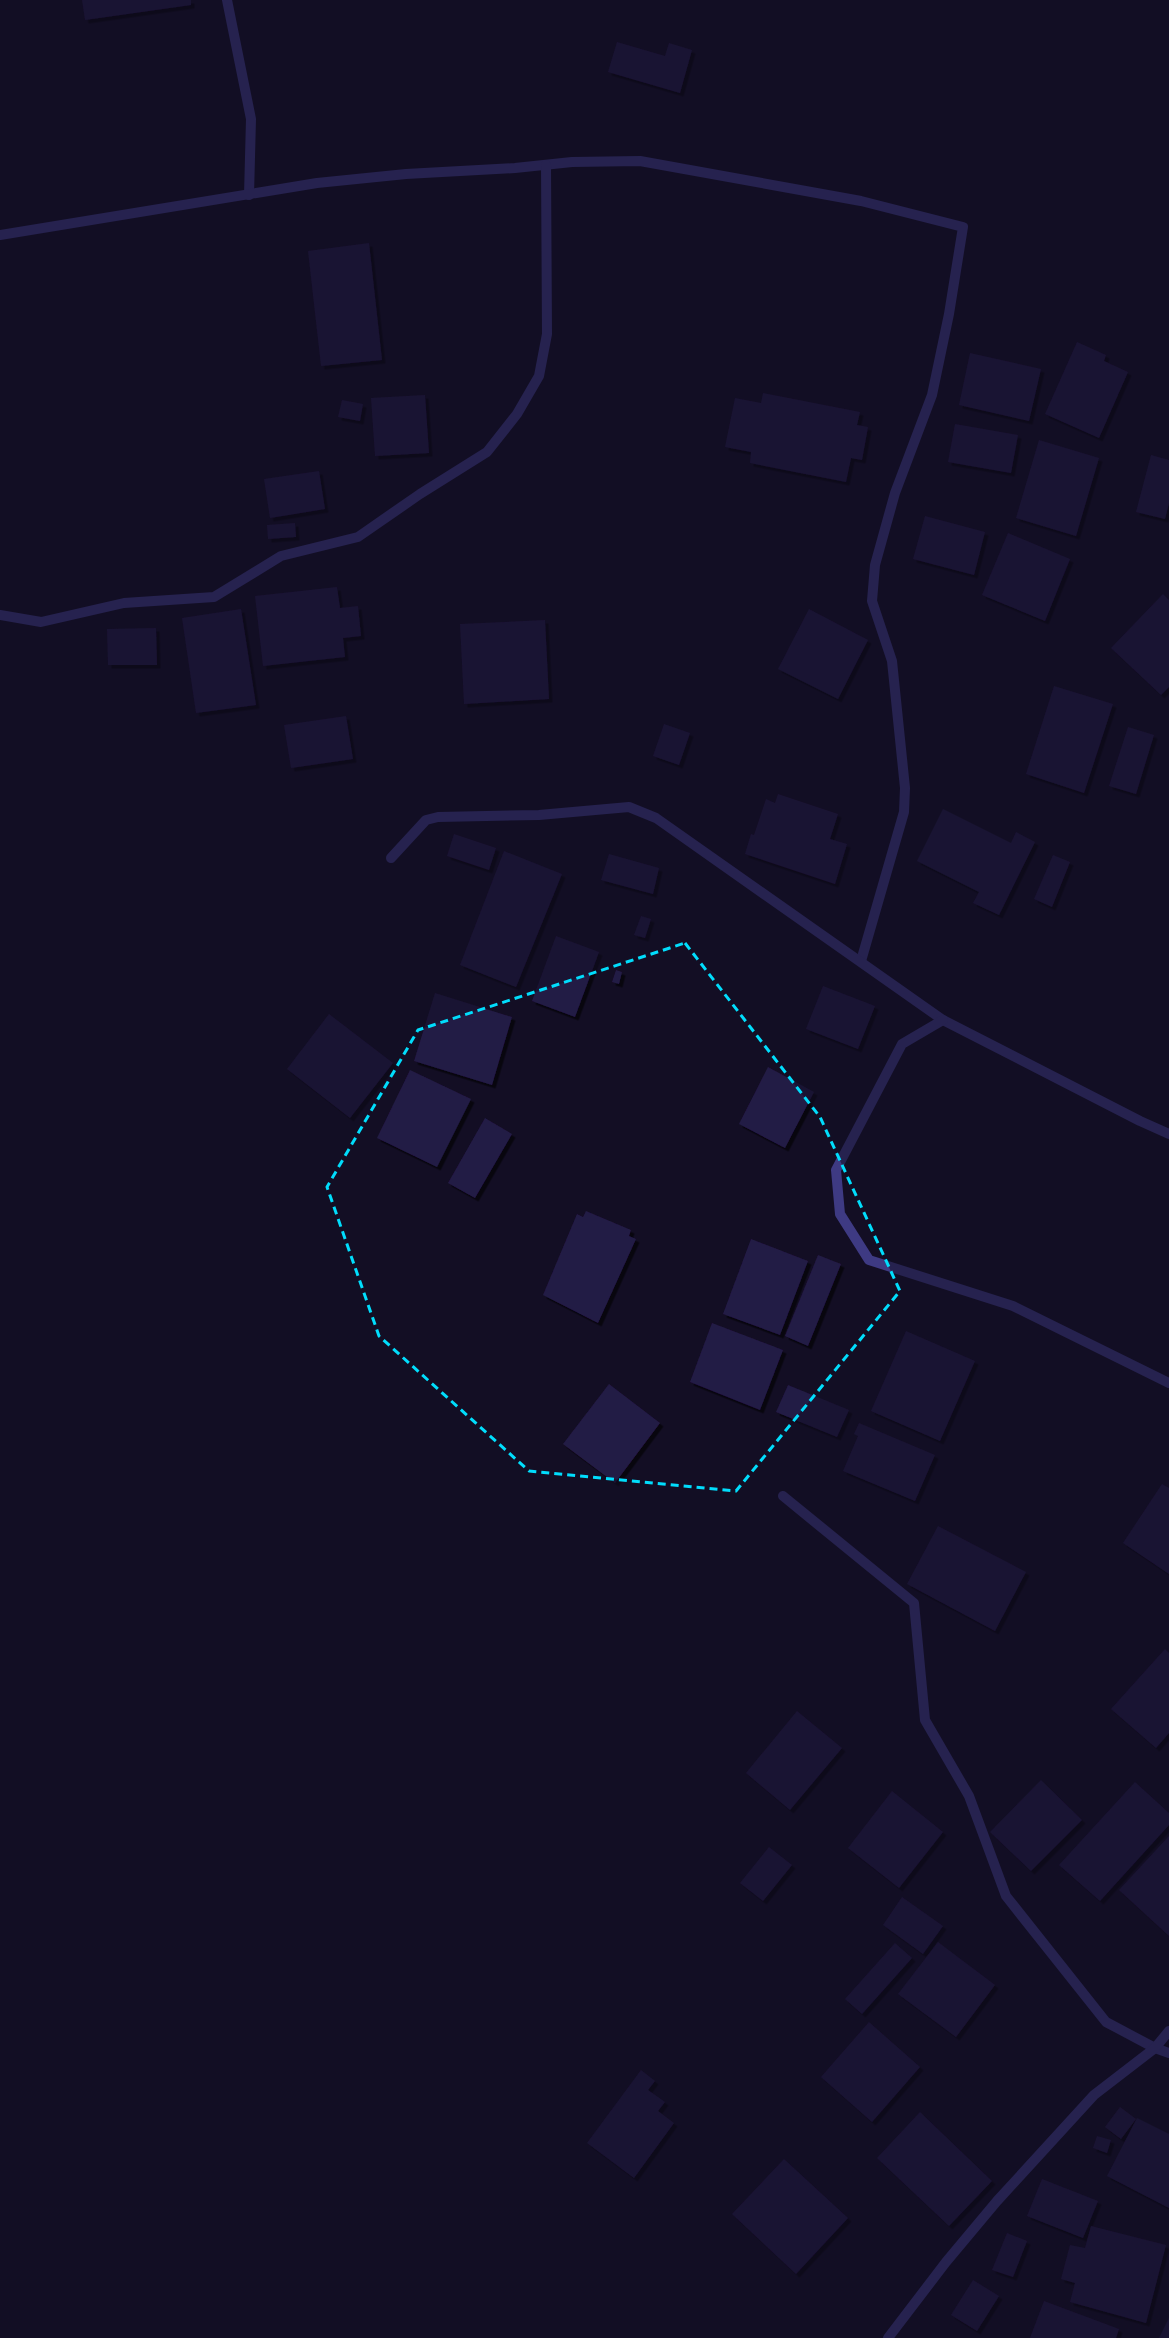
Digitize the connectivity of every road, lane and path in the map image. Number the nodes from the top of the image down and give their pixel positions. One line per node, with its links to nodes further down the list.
1 (227, 0): 3 (street)
2 (546, 165): 3 (street); 5 (street); 7 (street)
3 (249, 195): 4 (street)
4 (0, 235)
5 (0, 615)
6 (391, 858): 7 (street)
7 (861, 960): 8 (street)
8 (944, 1020): 9 (street); 10 (street)
9 (1169, 1134)
10 (1169, 1383)
11 (783, 1496): 13 (street)
12 (1169, 2031): 13 (street)
13 (1155, 2048): 14 (street); 15 (street)
14 (1169, 2053)
15 (888, 2338)

